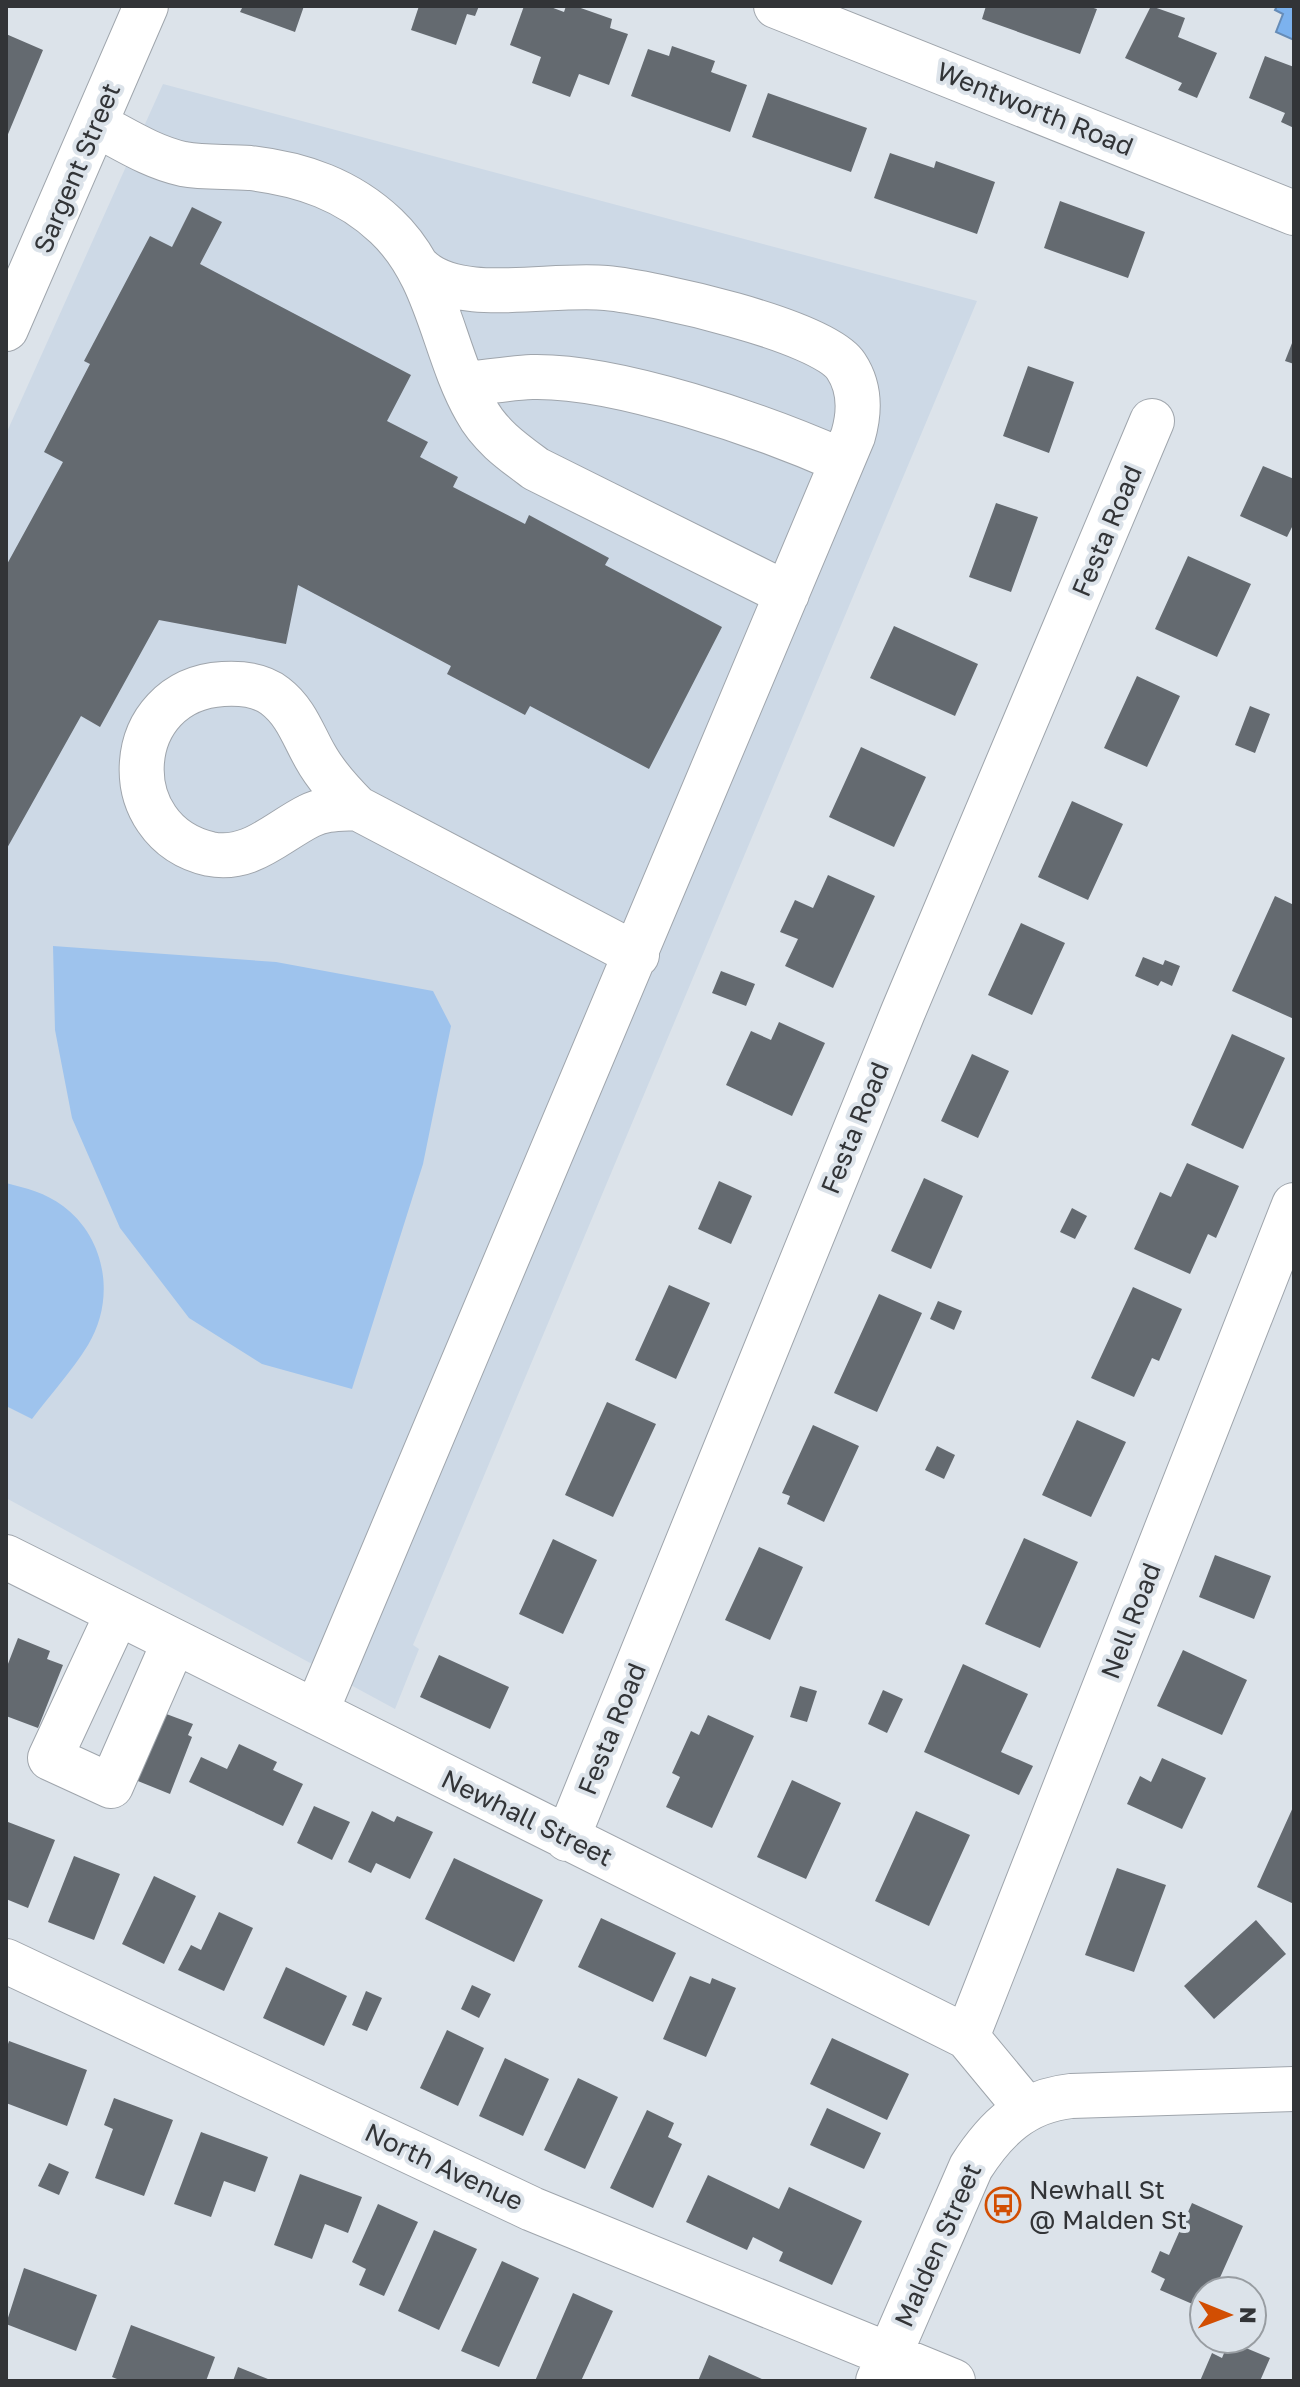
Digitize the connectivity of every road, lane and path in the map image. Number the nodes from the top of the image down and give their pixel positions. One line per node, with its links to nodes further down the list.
1 (146, 6): 3 (street, Sargent Street)
2 (776, 6): 4 (street, Wentworth Road)
3 (95, 124): 5 (street, Sargent Street); 6 (street)
4 (1294, 213)
5 (23, 249): 7 (street, Sargent Street)
6 (419, 268): 8 (street); 10 (street)
7 (6, 329)
8 (465, 384): 10 (street); 11 (street)
9 (1152, 421): 19 (street, Festa Road)
10 (842, 461): 11 (street)
11 (787, 594): 13 (street)
12 (357, 808): 12 (street); 13 (street)
13 (637, 955): 18 (street)
14 (1294, 1205): 21 (street, Nell Road)
15 (6, 1557): 16 (street, Newhall Street)
16 (117, 1614): 17 (street, Newhall Street); 17 (street)
17 (174, 1642): 18 (street, Newhall Street)
18 (316, 1712): 19 (street, Newhall Street)
19 (567, 1839): 21 (street, Newhall Street)
20 (6, 1961): 24 (street, North Avenue)
21 (967, 2037): 23 (street, Newhall Street)
22 (1294, 2089): 23 (street, Malden Street)
23 (1025, 2107): 24 (street, Malden Street)
24 (884, 2369): 25 (street, North Avenue)
25 (953, 2381)

